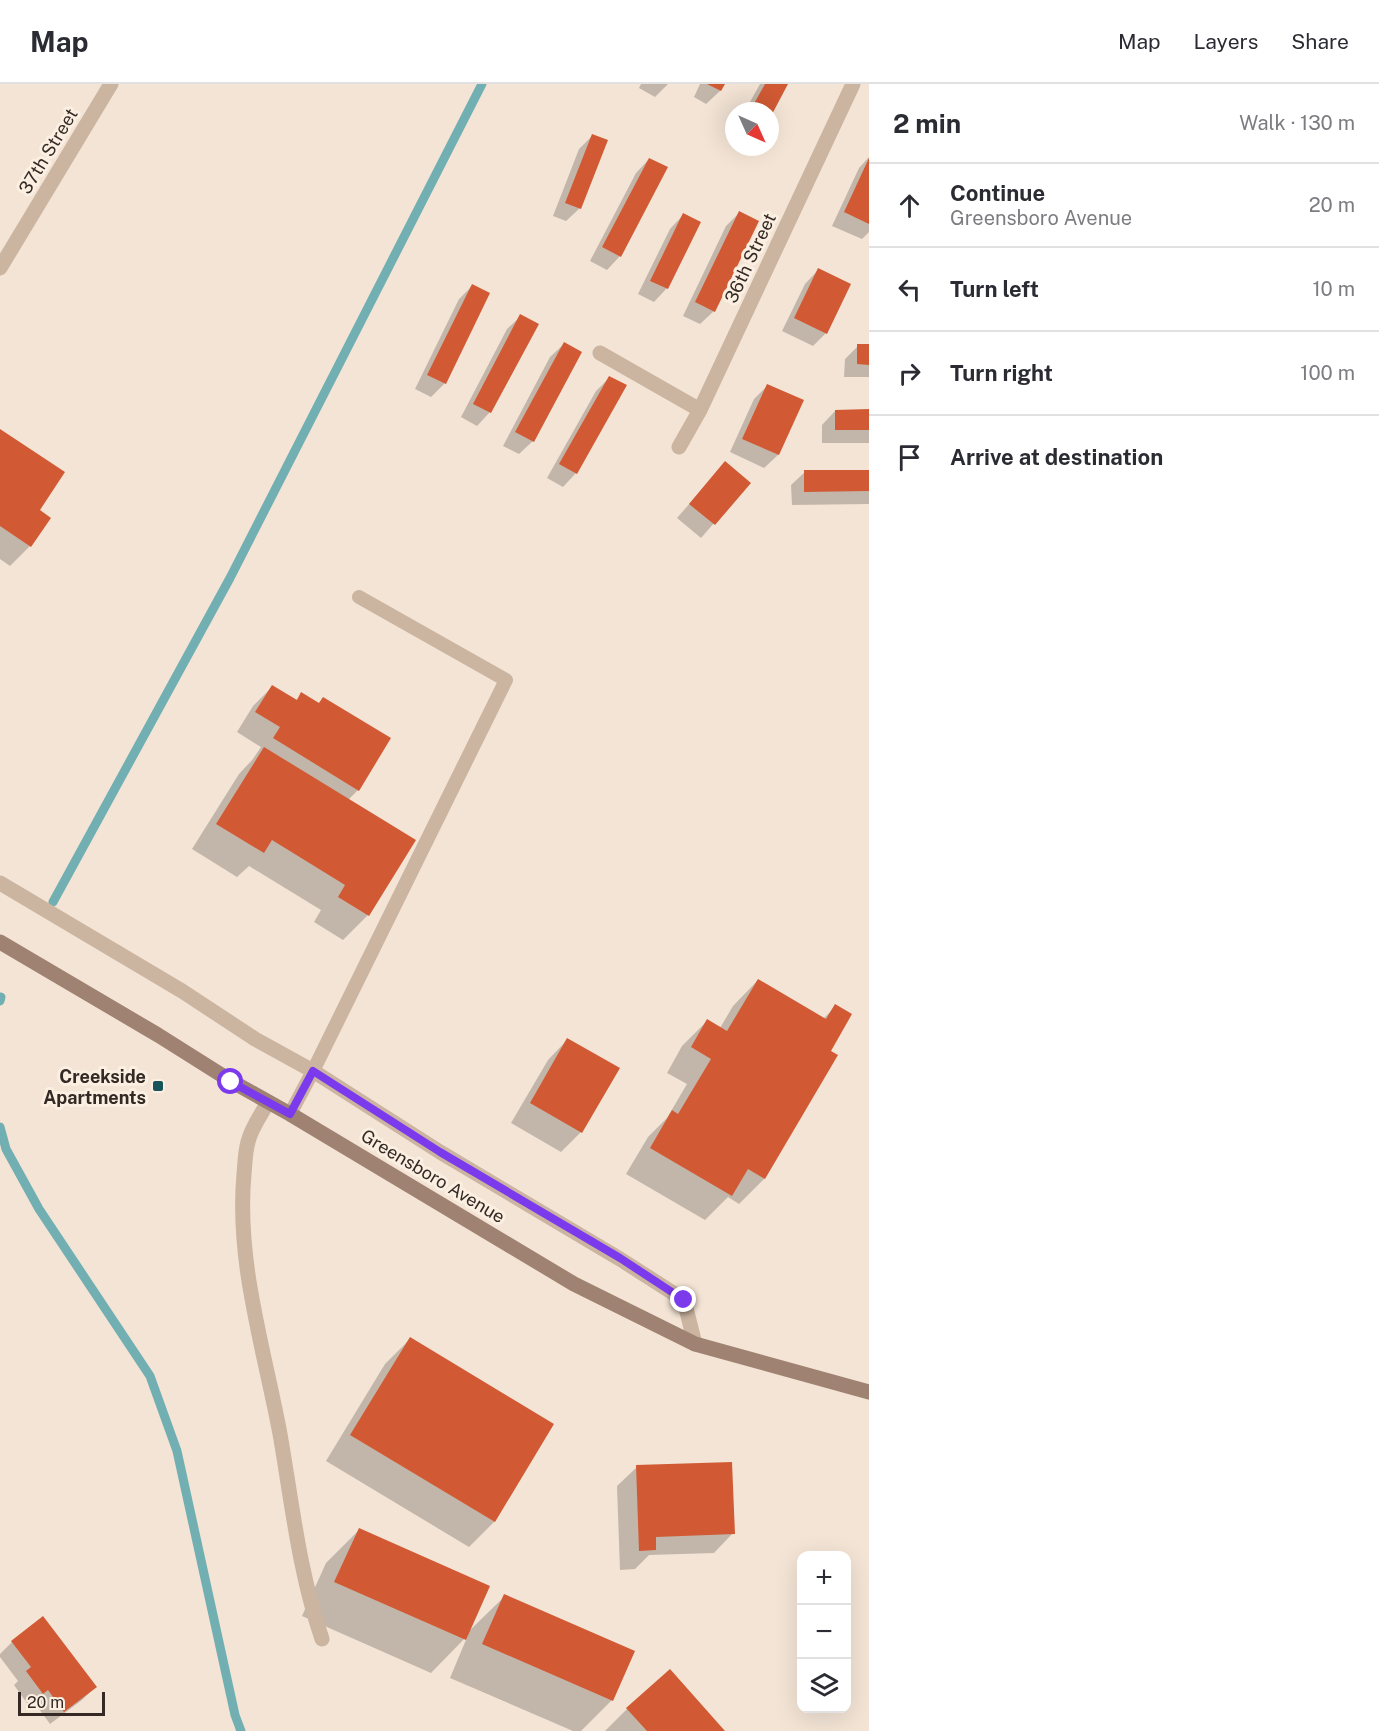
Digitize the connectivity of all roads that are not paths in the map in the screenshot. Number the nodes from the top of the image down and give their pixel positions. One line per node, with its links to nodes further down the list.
1 (111, 84): 3 (street, 37th Street)
2 (853, 84): 5 (street, 36th Street)
3 (0, 268)
4 (600, 353): 5 (street)
5 (700, 410): 6 (street, 36th Street)
6 (680, 447)
7 (359, 597): 10 (lane)
8 (0, 883): 10 (street)
9 (0, 942): 11 (main road, Greensboro Avenue)
10 (313, 1071): 12 (lane); 13 (street)
11 (268, 1102): 12 (main road, Greensboro Avenue); 15 (street)
12 (290, 1114): 13 (main road, Greensboro Avenue)
13 (694, 1344): 14 (main road, Greensboro Avenue)
14 (869, 1392)
15 (322, 1638)

